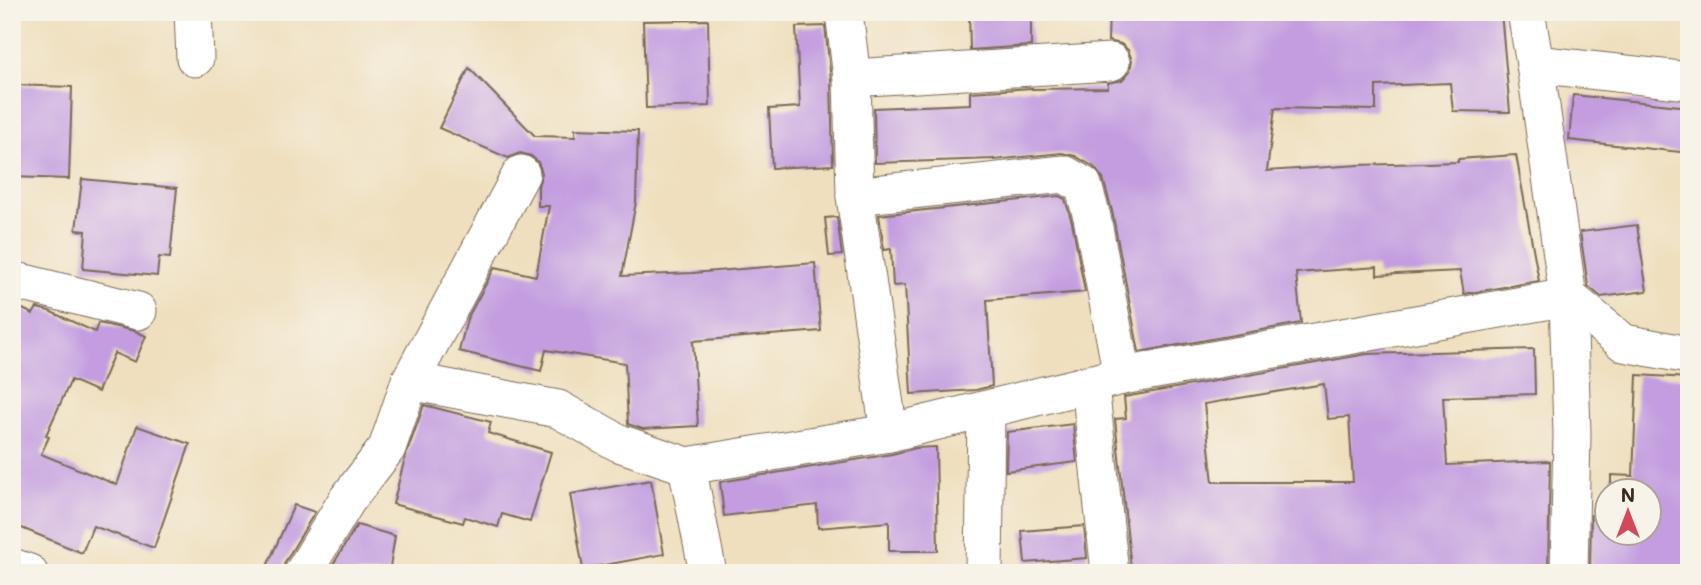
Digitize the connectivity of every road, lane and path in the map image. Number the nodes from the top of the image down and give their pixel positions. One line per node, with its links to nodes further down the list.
1 (193, 12): 4 (street)
2 (844, 12): 7 (street)
3 (1526, 12): 6 (street)
4 (194, 58)
5 (1111, 62): 7 (street)
6 (1535, 64): 8 (street); 12 (street)
7 (852, 78): 10 (street)
8 (1689, 81)
9 (521, 174): 16 (street)
10 (855, 196): 15 (street); 18 (street)
11 (12, 280): 13 (street)
12 (1569, 297): 14 (street); 15 (street); 26 (street)
13 (138, 311)
14 (1689, 355)
15 (1106, 381): 17 (street); 25 (street)
16 (411, 382): 19 (street); 22 (street)
17 (986, 410): 18 (street); 24 (street)
18 (889, 433): 19 (street)
19 (687, 466): 23 (street)
20 (12, 567): 21 (street)
21 (29, 573)
22 (303, 573)
23 (708, 573)
24 (984, 573)
25 (1110, 573)
26 (1569, 573)

